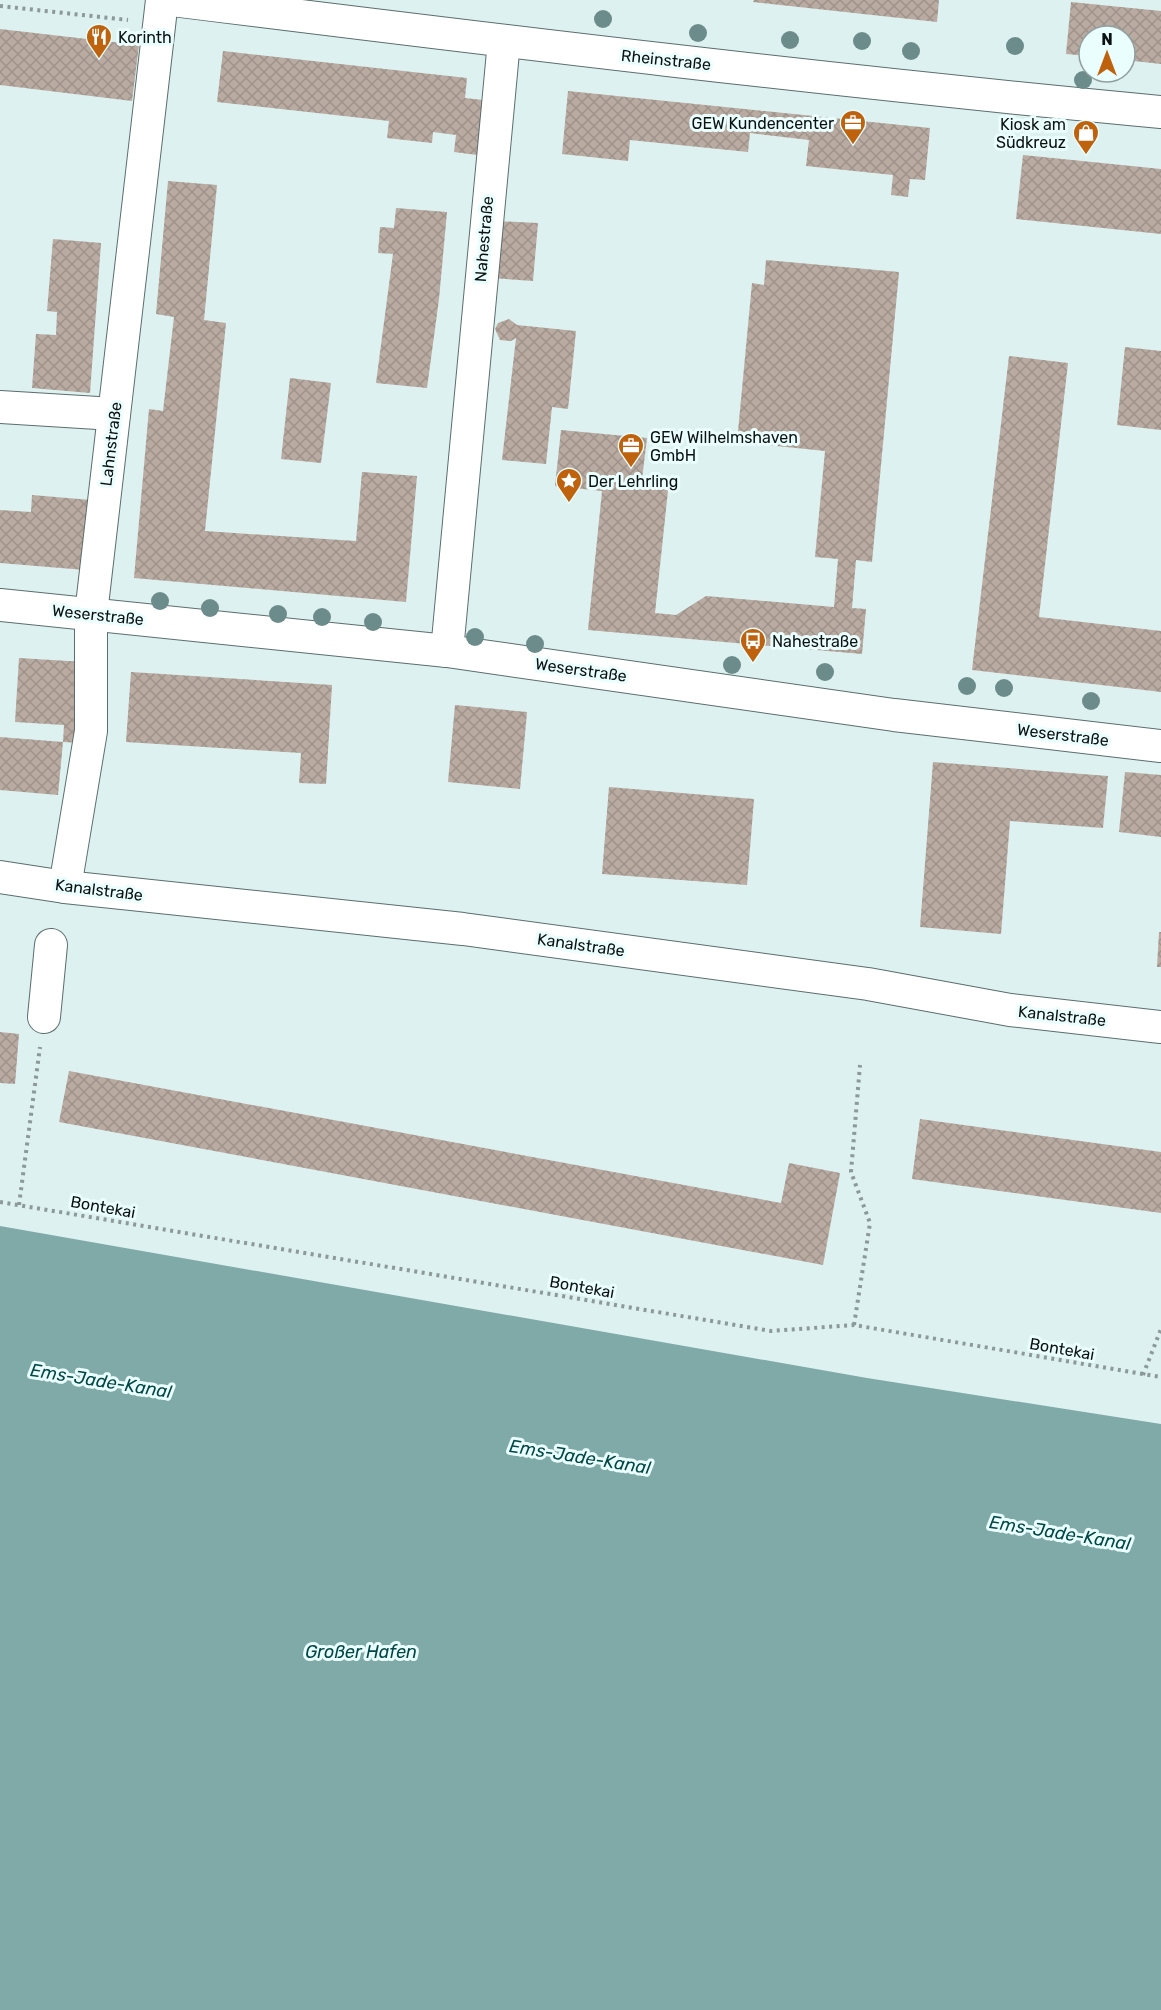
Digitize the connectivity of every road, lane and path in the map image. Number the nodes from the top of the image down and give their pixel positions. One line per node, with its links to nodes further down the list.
1 (162, 0): 6 (street, Lahnstraße)
2 (171, 0): 3 (street, Rheinstraße)
3 (504, 42): 4 (street, Rheinstraße); 9 (street, Nahestraße)
4 (1161, 112)
5 (0, 407): 6 (street)
6 (114, 414): 8 (street, Lahnstraße)
7 (0, 606): 8 (street, Weserstraße)
8 (91, 614): 9 (street, Weserstraße); 12 (street, Lahnstraße)
9 (447, 651): 10 (street, Weserstraße)
10 (1161, 746)
11 (0, 877): 12 (street, Kanalstraße)
12 (65, 887): 15 (street, Kanalstraße)
13 (51, 945): 14 (street)
14 (44, 1017): 18 (path)
15 (1161, 1027)
16 (860, 1065): 19 (path)
17 (0, 1202): 18 (path, Bontekai)
18 (19, 1205): 19 (path, Bontekai)
19 (854, 1325): 21 (path, Bontekai)
20 (1161, 1329): 21 (path)
21 (1143, 1375): 22 (path, Bontekai)
22 (1161, 1377)

